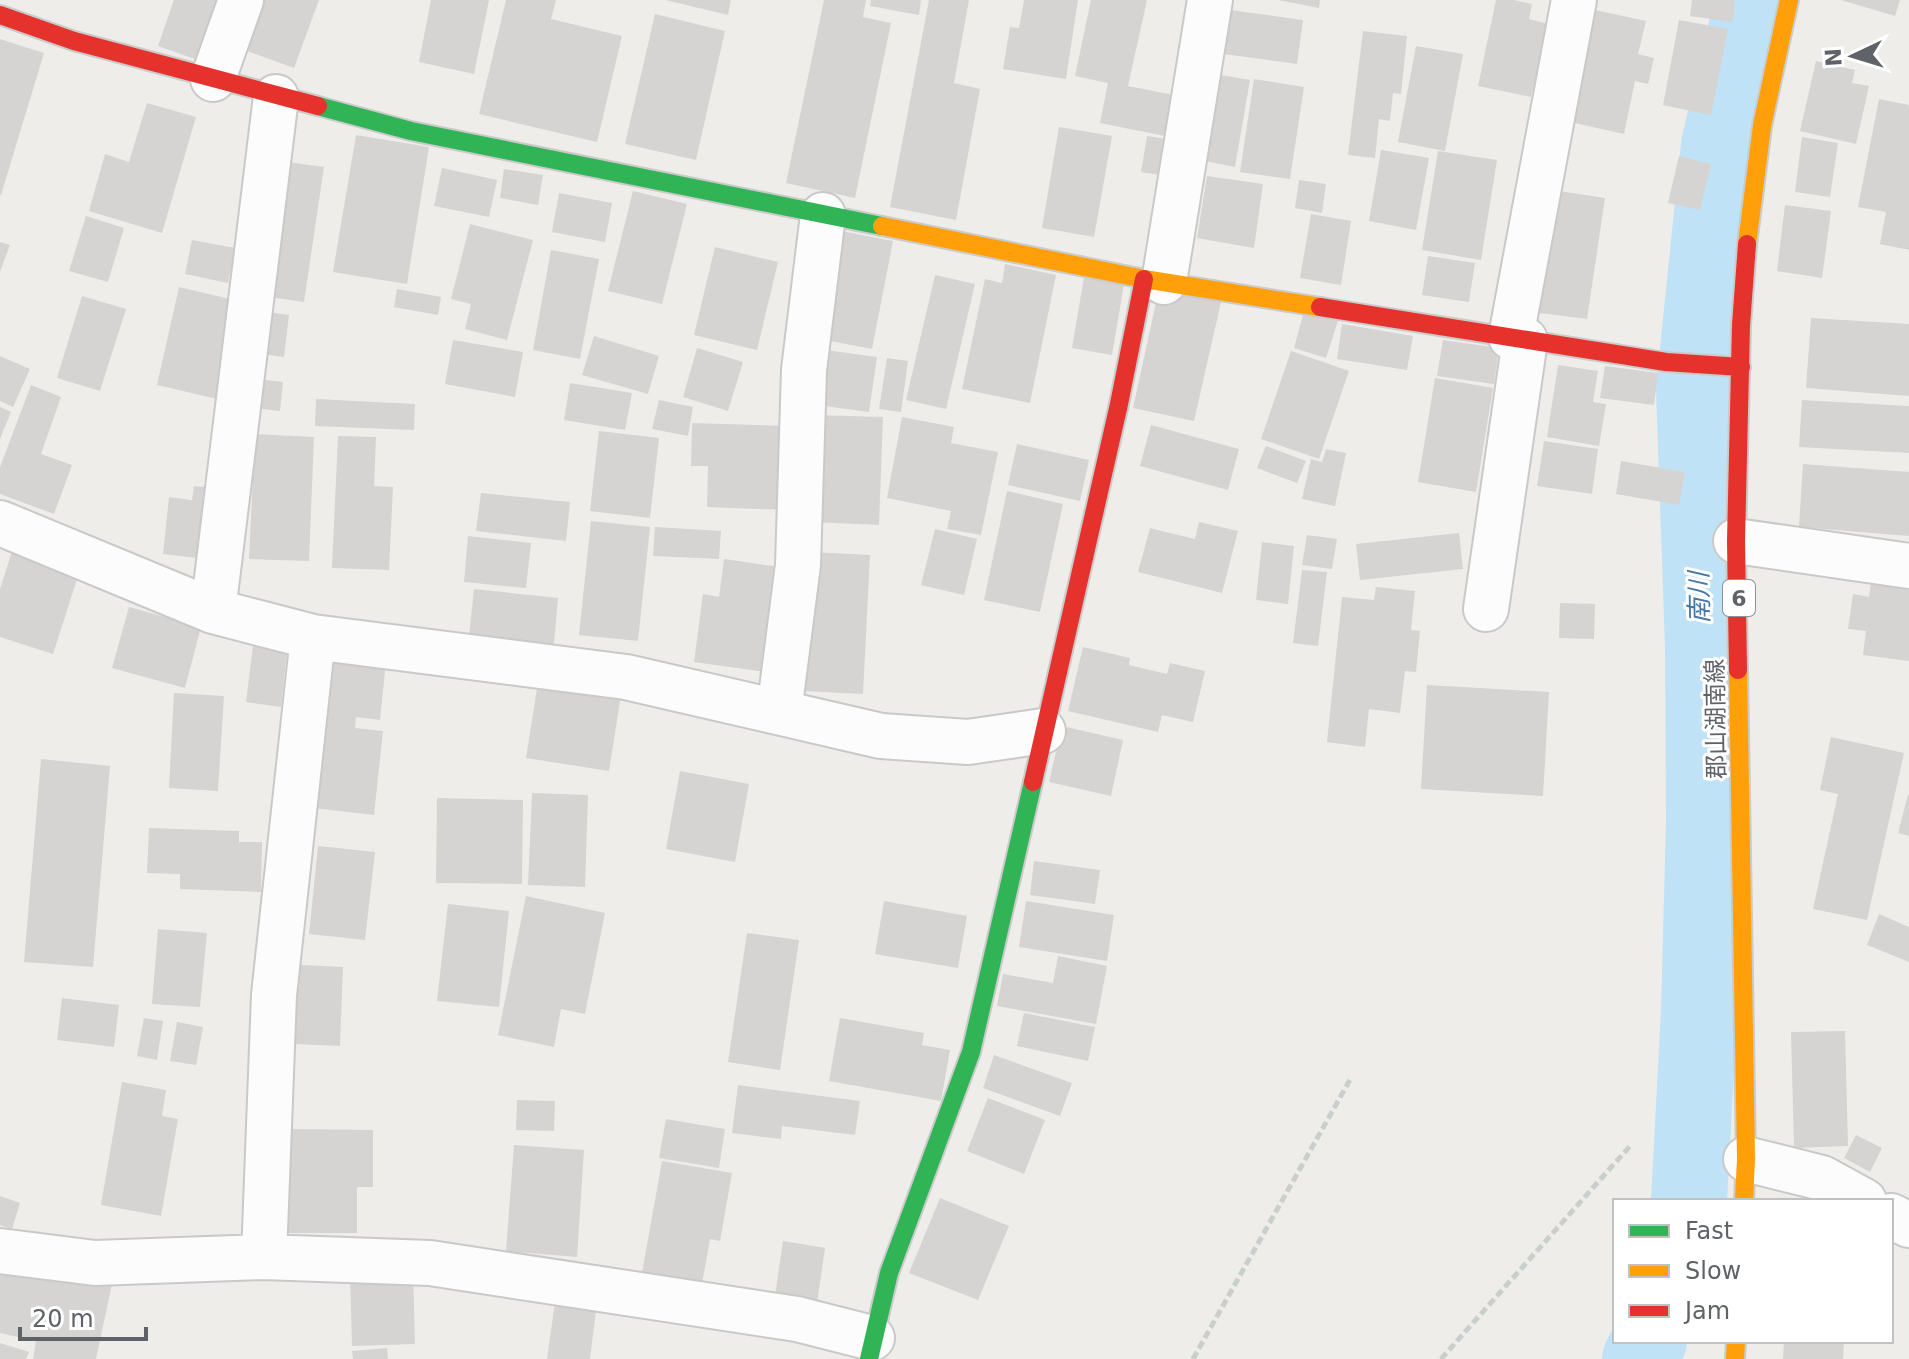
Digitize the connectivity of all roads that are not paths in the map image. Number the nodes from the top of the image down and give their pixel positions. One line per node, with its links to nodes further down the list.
1 (241, 0): 6 (street)
2 (1210, 0): 9 (street)
3 (1574, 0): 10 (street)
4 (1789, 0): 11 (street, 郡山湖南線 / 6)
5 (0, 15): 6 (street)
6 (213, 79): 7 (street)
7 (276, 97): 8 (street); 16 (street)
8 (823, 215): 9 (street); 18 (street)
9 (1154, 280): 10 (street); 19 (street)
10 (1518, 339): 11 (street); 15 (street)
11 (1741, 367): 13 (street, 郡山湖南線 / 6)
12 (0, 523): 16 (street)
13 (1736, 541): 14 (street); 20 (street, 郡山湖南線 / 6)
14 (1909, 566)
15 (1486, 609)
16 (213, 611): 17 (street)
17 (313, 637): 18 (street); 23 (street)
18 (779, 712): 19 (street)
19 (1043, 731): 24 (street)
20 (1745, 1180): 21 (street)
21 (1860, 1199)
22 (0, 1251): 23 (street)
23 (264, 1257): 24 (street)
24 (870, 1348)

